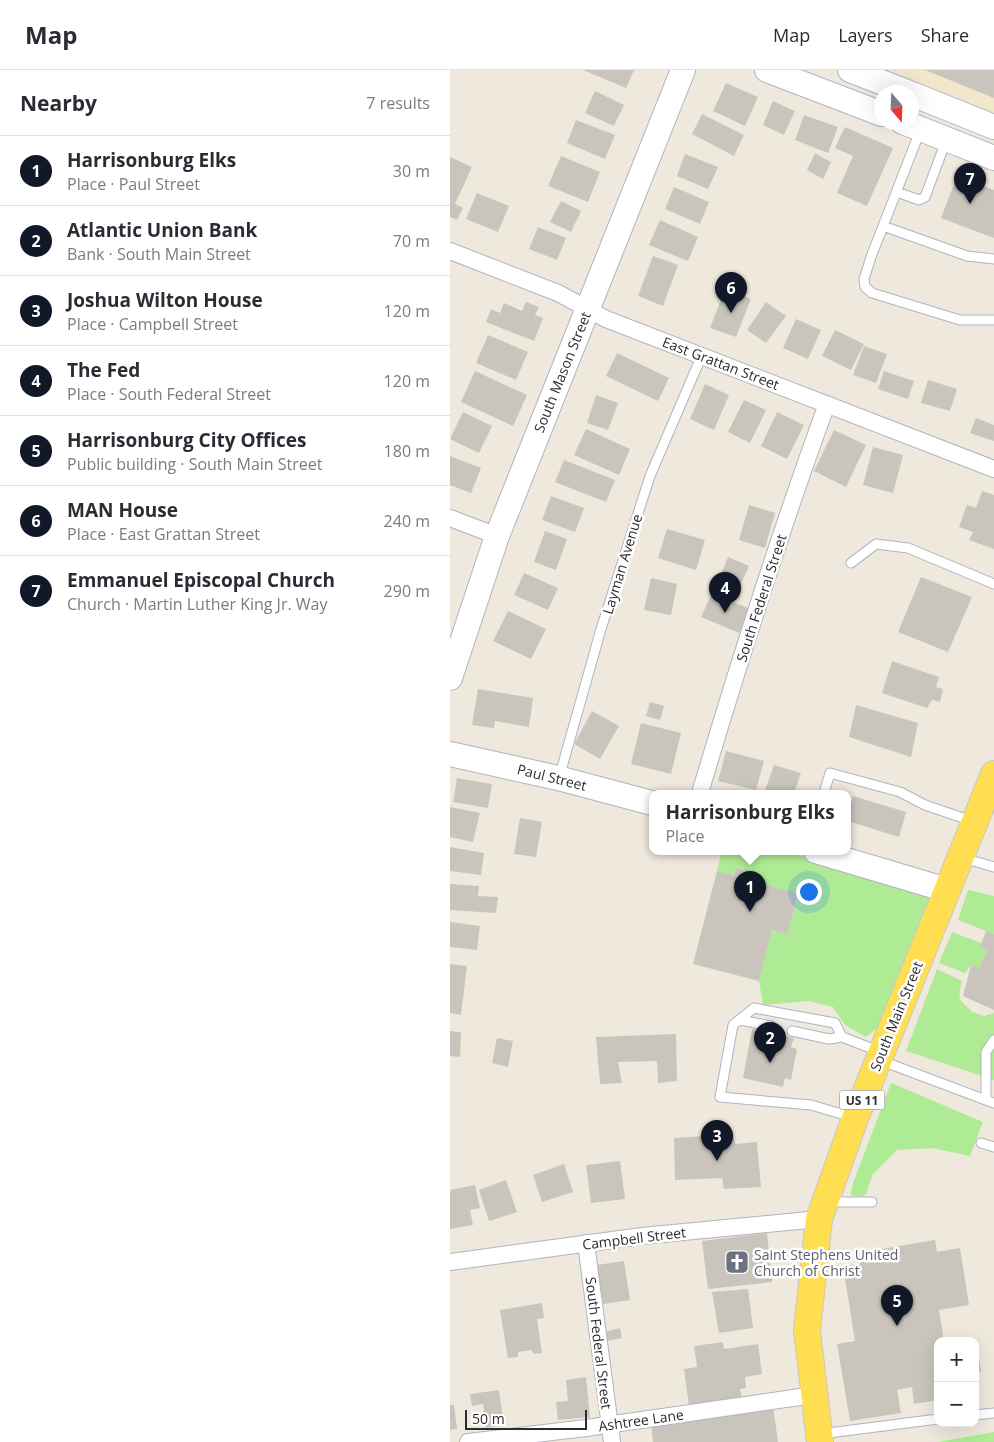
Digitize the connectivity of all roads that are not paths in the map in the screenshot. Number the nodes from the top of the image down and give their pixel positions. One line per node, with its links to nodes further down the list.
1 (683, 70): 16 (main road, South Mason Street)
2 (767, 70): 6 (main road)
3 (850, 70): 4 (main road)
4 (889, 85)
5 (919, 97): 7 (main road)
6 (874, 111)
7 (994, 127)
8 (919, 129): 10 (main road)
9 (911, 130): 12 (lane)
10 (947, 139): 11 (main road); 12 (lane)
11 (994, 158)
12 (897, 192): 13 (lane)
13 (883, 226): 15 (lane); 17 (lane)
14 (450, 251): 16 (street, East Grattan Street)
15 (994, 259)
16 (587, 309): 18 (street, East Grattan Street); 22 (main road, South Mason Street)
17 (994, 320)
18 (702, 355): 19 (street, East Grattan Street); 28 (lane, Layman Avenue)
19 (827, 404): 20 (street, East Grattan Street); 29 (street, South Federal Street)
20 (994, 469)
21 (450, 518): 22 (street)
22 (497, 536): 25 (main road, South Mason Street)
23 (851, 563): 24 (lane)
24 (994, 584)
25 (450, 678)
26 (450, 754): 28 (main road, Paul Street)
27 (994, 774): 32 (main road, South Main Street / US 11)
28 (558, 778): 31 (main road, Paul Street)
29 (701, 790)
30 (825, 790): 32 (lane)
31 (649, 802)
32 (975, 822): 34 (main road, South Main Street / US 11)
33 (829, 855): 36 (main road)
34 (961, 857): 35 (lane); 36 (main road, South Main Street / US 11)
35 (994, 867)
36 (947, 890): 42 (main road, South Main Street / US 11)
37 (740, 1020): 38 (lane); 40 (lane); 44 (lane)
38 (770, 1026)
39 (792, 1031): 40 (lane)
40 (842, 1037): 42 (lane)
41 (994, 1040): 43 (lane)
42 (880, 1056): 43 (lane); 44 (main road, South Main Street / US 11)
43 (990, 1101)
44 (855, 1118): 48 (main road, South Main Street / US 11)
45 (981, 1143): 46 (lane)
46 (994, 1148)
47 (872, 1202): 48 (lane)
48 (822, 1210): 49 (street, Campbell Street); 51 (main road, South Main Street / US 11)
49 (586, 1243): 50 (street, Campbell Street); 55 (street, South Federal Street)
50 (450, 1262)
51 (814, 1395): 55 (street, Ashtree Lane); 56 (main road, South Main Street / US 11)
52 (994, 1413): 53 (lane)
53 (979, 1415)
54 (934, 1420): 56 (lane)
55 (609, 1425): 57 (street, Ashtree Lane); 58 (street, South Federal Street)
56 (819, 1438)
57 (468, 1442)
58 (612, 1442)

